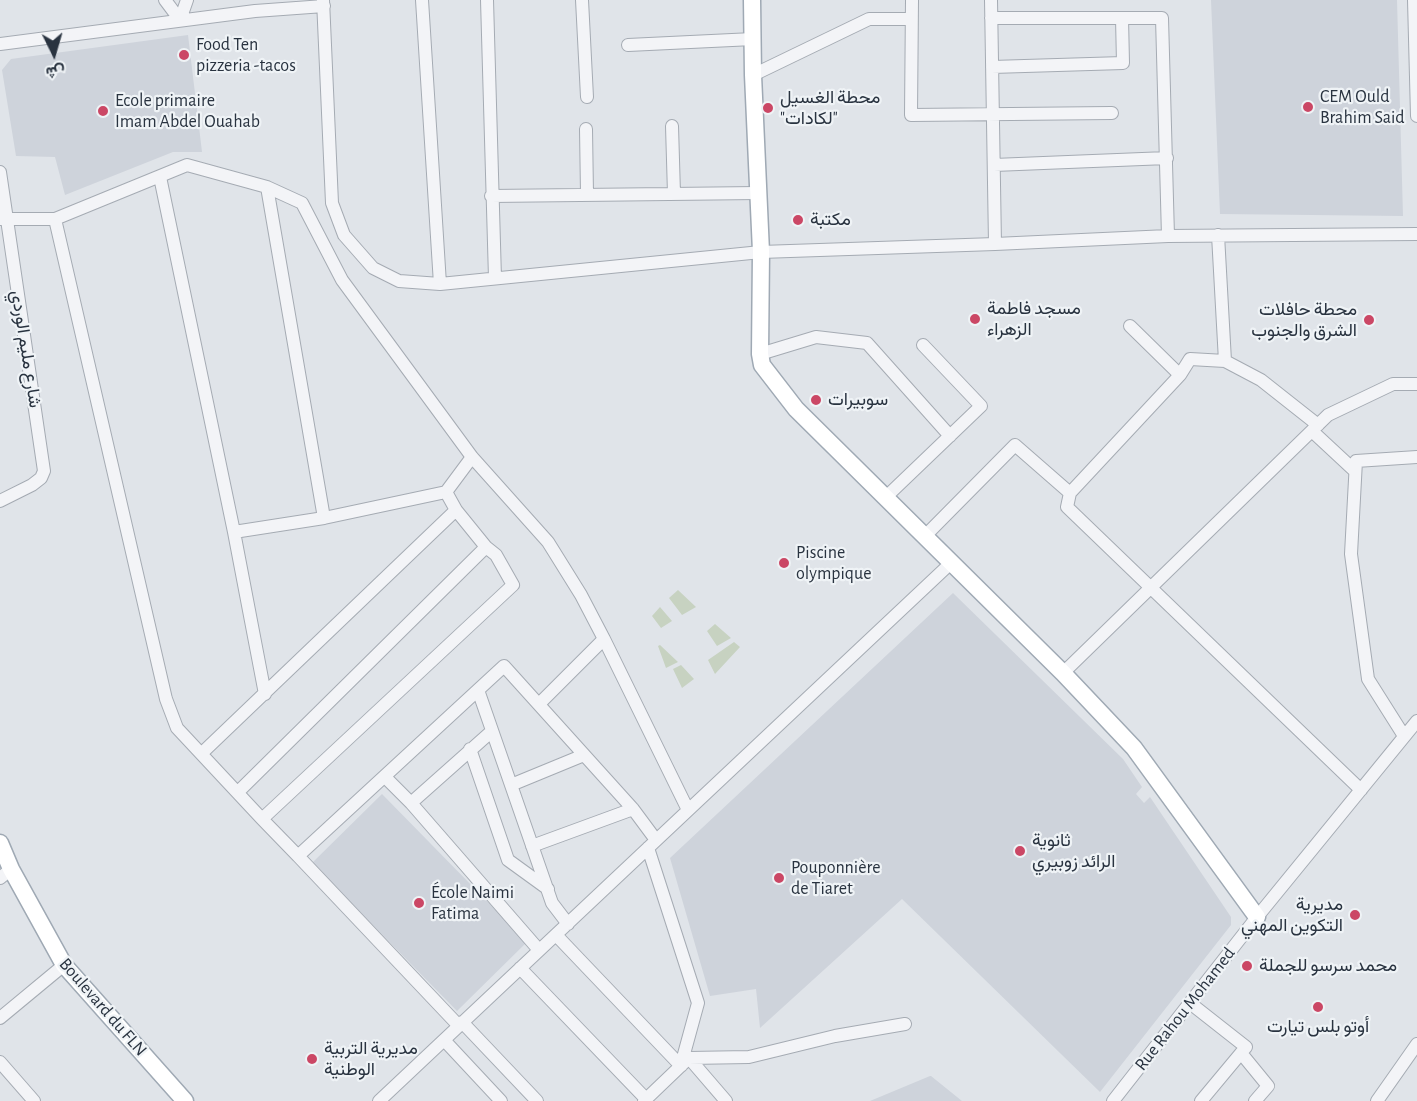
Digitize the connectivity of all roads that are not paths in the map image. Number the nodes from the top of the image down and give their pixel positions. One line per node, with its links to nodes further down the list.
1 (165, 0): 15 (street)
2 (186, 0): 15 (street)
3 (422, 0): 45 (street)
4 (487, 0): 36 (street)
5 (582, 0): 22 (street)
6 (752, 0): 17 (main road)
7 (912, 0): 14 (street)
8 (991, 0): 12 (street)
9 (1414, 0): 16 (street)
10 (323, 3): 11 (street); 45 (street)
11 (255, 6): 15 (street)
12 (991, 18): 13 (street); 20 (street)
13 (1122, 18): 20 (street); 28 (street)
14 (911, 19): 21 (street); 24 (street)
15 (180, 20): 18 (street)
16 (1416, 29): 25 (street)
17 (753, 39): 19 (street); 21 (main road)
18 (0, 44)
19 (628, 45)
20 (992, 67): 24 (street)
21 (753, 75): 33 (main road)
22 (587, 97)
23 (1112, 113): 24 (street)
24 (993, 115): 29 (street)
25 (1417, 116)
26 (672, 126): 35 (street)
27 (586, 129): 34 (street)
28 (1167, 158): 29 (street); 41 (street)
29 (994, 165): 42 (street)
30 (0, 172): 37 (street, شارع مليم الوردي)
31 (160, 177): 32 (street); 38 (street); 63 (street)
32 (267, 187): 54 (street); 62 (street)
33 (758, 193): 35 (street); 43 (main road)
34 (587, 194): 35 (street); 36 (street)
35 (674, 194)
36 (491, 196): 44 (street)
37 (3, 219): 38 (street); 60 (street, شارع مليم الوردي)
38 (55, 219): 77 (street)
39 (1417, 234): 40 (street)
40 (1218, 235): 41 (street); 49 (street)
41 (1168, 236): 42 (street)
42 (995, 244): 43 (street)
43 (761, 252): 44 (street); 48 (main road)
44 (495, 278): 45 (street)
45 (440, 284)
46 (1130, 326): 50 (street)
47 (923, 345): 53 (street)
48 (760, 354): 53 (street); 59 (main road)
49 (1225, 361): 50 (street); 52 (street)
50 (1180, 375): 58 (street)
51 (1417, 384): 52 (street)
52 (1315, 428): 56 (street); 67 (street)
53 (950, 436): 59 (street)
54 (472, 457): 57 (street); 68 (street)
55 (1417, 457): 56 (street)
56 (1355, 471): 75 (street)
57 (446, 492): 61 (street); 62 (street)
58 (1070, 493): 64 (street); 67 (street)
59 (886, 497): 64 (main road)
60 (0, 501)
61 (456, 510): 65 (street); 71 (street)
62 (324, 518): 63 (street)
63 (234, 532): 71 (street)
64 (925, 536): 66 (main road)
65 (486, 547): 82 (street); 86 (street)
66 (952, 562): 69 (main road); 85 (street)
67 (1150, 588): 69 (street); 81 (street)
68 (604, 639): 72 (street); 85 (street)
69 (1063, 673): 93 (main road)
70 (478, 690): 72 (street); 74 (street); 79 (street)
71 (265, 694): 77 (street)
72 (539, 704): 78 (street)
73 (1417, 721): 75 (street, Rue Rahou Mohamed)
74 (492, 731): 76 (street); 80 (street)
75 (1404, 736): 81 (street, Rue Rahou Mohamed)
76 (470, 749): 83 (street); 92 (street)
77 (202, 753): 82 (street)
78 (584, 755): 80 (street); 84 (street)
79 (385, 777): 83 (street); 90 (street)
80 (511, 784): 89 (street)
81 (1361, 790): 93 (street, Rue Rahou Mohamed)
82 (238, 792): 86 (street)
83 (411, 803): 96 (street)
84 (633, 809): 88 (street); 89 (street)
85 (688, 810): 88 (street)
86 (262, 819): 90 (street)
87 (0, 843): 91 (main road, Boulevard du FLN)
88 (652, 844): 94 (street); 107 (street)
89 (532, 846): 92 (street)
90 (298, 856): 101 (street)
91 (4, 868): 97 (main road, Boulevard du FLN)
92 (548, 890): 94 (street)
93 (1257, 917): 99 (street, Rue Rahou Mohamed)
94 (567, 924): 95 (street)
95 (556, 935): 96 (street); 107 (street)
96 (539, 950): 98 (street)
97 (64, 965): 100 (street); 110 (main road, Boulevard du FLN)
98 (520, 968): 101 (street); 108 (street)
99 (1190, 1003): 105 (street); 115 (street, Rue Rahou Mohamed)
100 (0, 1018)
101 (460, 1024): 103 (street); 113 (street)
102 (905, 1024): 107 (street)
103 (444, 1040): 111 (street); 112 (street)
104 (1417, 1044): 118 (street)
105 (1241, 1053): 116 (street); 117 (street)
106 (0, 1062): 109 (street)
107 (685, 1062): 108 (street); 114 (street)
108 (645, 1100)
109 (34, 1101)
110 (185, 1101)
111 (379, 1101)
112 (501, 1101)
113 (537, 1101)
114 (726, 1101)
115 (1113, 1101)
116 (1201, 1101)
117 (1255, 1101)
118 (1377, 1101)

